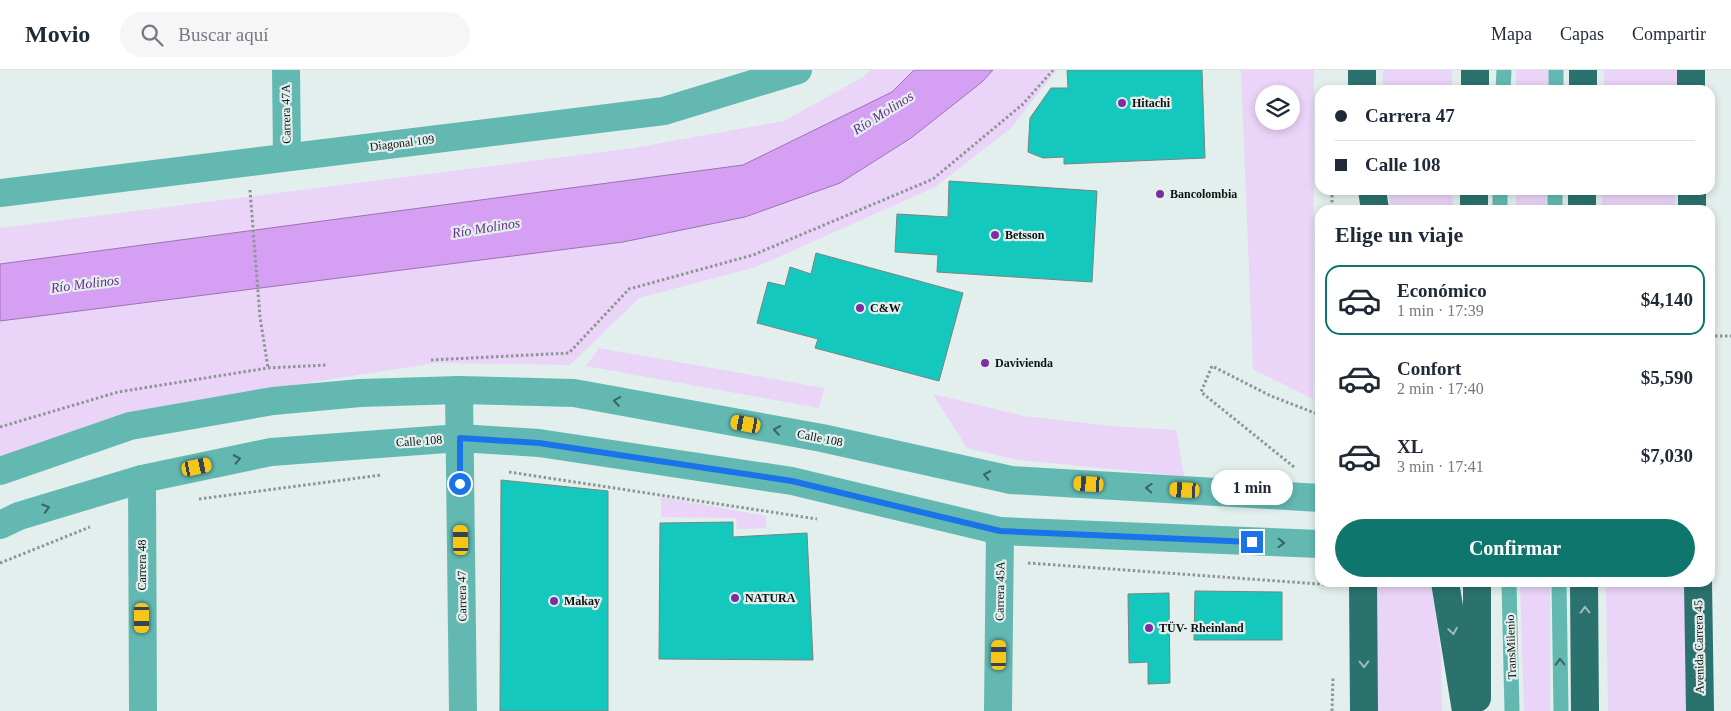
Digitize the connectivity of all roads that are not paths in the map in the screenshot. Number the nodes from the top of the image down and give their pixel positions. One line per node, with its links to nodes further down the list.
1 (286, 70): 15 (street, Carrera 47A)
2 (798, 70): 15 (street, Diagonal 109)
3 (1362, 70): 9 (highway)
4 (1475, 70): 10 (highway)
5 (1504, 70): 11 (lane)
6 (1556, 70): 12 (lane)
7 (1583, 70): 13 (highway)
8 (1691, 70): 14 (highway)
9 (1362, 85)
10 (1475, 85)
11 (1503, 85)
12 (1556, 85)
13 (1583, 85)
14 (1691, 85)
15 (287, 157): 16 (street, Diagonal 109)
16 (0, 193)
17 (459, 390): 18 (street, Carrera 47); 19 (street, Calle 108); 21 (street, Calle 108, one-way to 17)
18 (460, 452): 20 (street, Calle 108, one-way to 18); 23 (street, Calle 108); 33 (street, Carrera 47)
19 (0, 471)
20 (142, 479): 22 (street, Calle 108, one-way to 20); 32 (street, Carrera 48)
21 (1315, 498)
22 (0, 525)
23 (1000, 531): 24 (street, Calle 108, one-way to 24); 34 (street, Carrera 45A)
24 (1315, 544)
25 (1363, 587): 35 (highway, one-way to 35)
26 (1446, 587): 36 (highway, one-way to 36)
27 (1477, 587): 37 (highway)
28 (1509, 587): 38 (lane, TransMilenio)
29 (1559, 587): 39 (lane, one-way to 29)
30 (1584, 587): 40 (highway, one-way to 30)
31 (1698, 587): 41 (highway, Avenida Carrera 45)
32 (143, 711)
33 (463, 711)
34 (998, 711)
35 (1364, 711)
36 (1466, 711)
37 (1476, 711)
38 (1512, 711)
39 (1561, 711)
40 (1586, 711)
41 (1700, 711)

